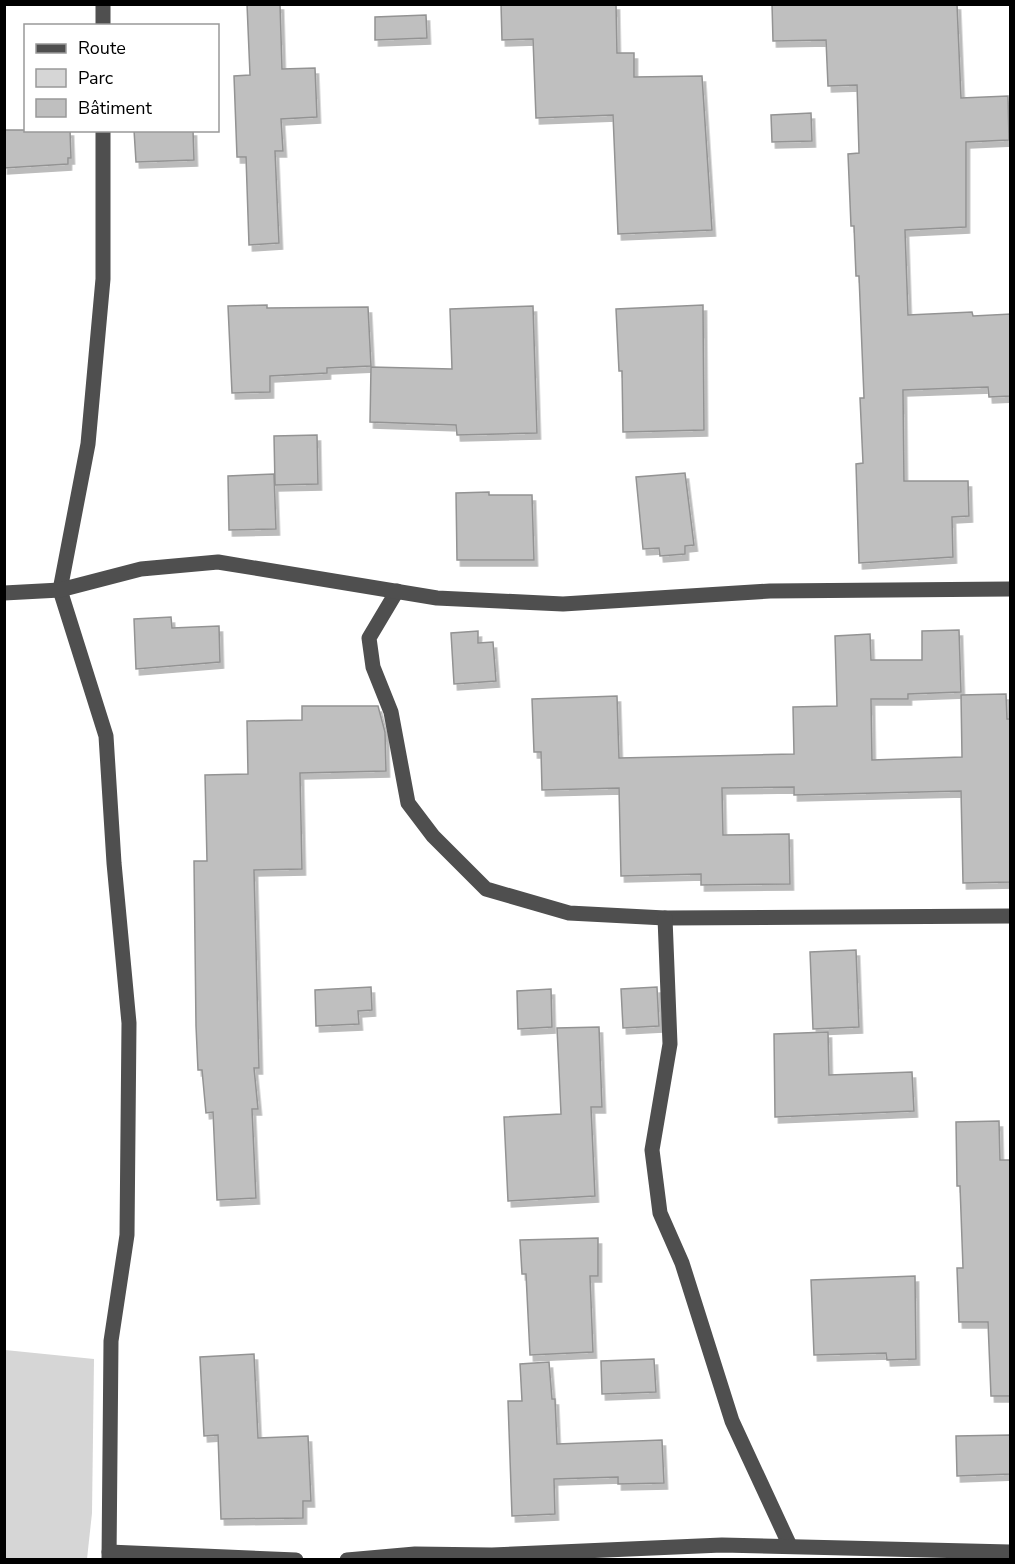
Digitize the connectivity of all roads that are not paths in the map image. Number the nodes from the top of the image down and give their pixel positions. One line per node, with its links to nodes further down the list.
1 (103, 4): 2 (street)
2 (103, 24)
3 (103, 132): 5 (street)
4 (1011, 589): 6 (street)
5 (60, 590): 6 (street); 7 (street); 13 (street)
6 (397, 591): 9 (street)
7 (4, 593)
8 (1011, 916): 9 (street)
9 (665, 918): 10 (street)
10 (790, 1546): 11 (street); 12 (street)
11 (722, 1552): 15 (street)
12 (1011, 1552)
13 (109, 1556): 14 (street)
14 (296, 1560)
15 (347, 1560)

